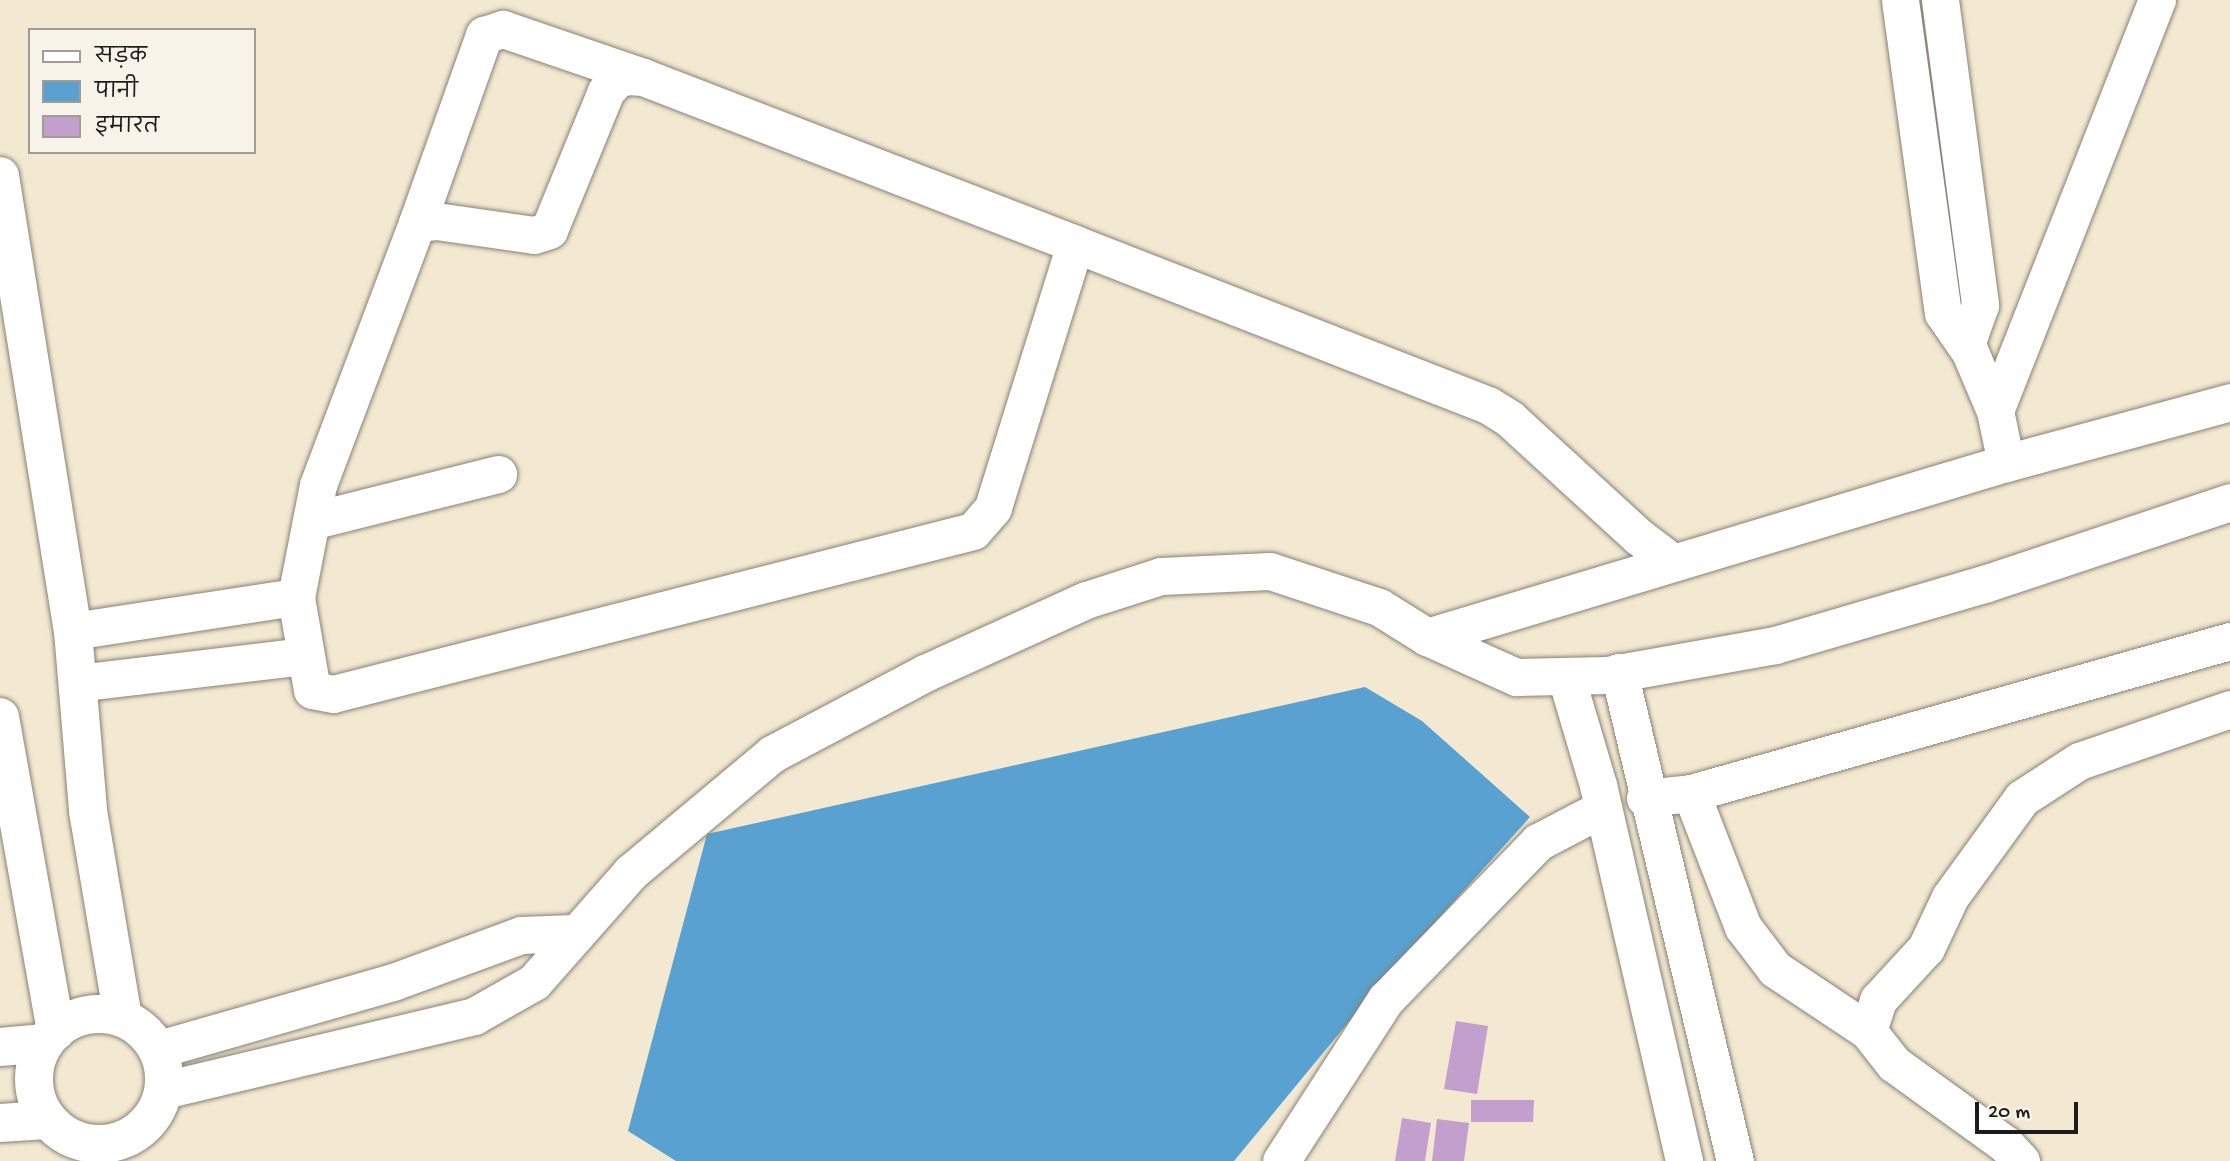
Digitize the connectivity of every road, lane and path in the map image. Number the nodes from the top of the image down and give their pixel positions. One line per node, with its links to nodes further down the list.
1 (1900, 0): 8 (street)
2 (1940, 0): 8 (street)
3 (2157, 0): 10 (street)
4 (643, 77): 6 (street); 6 (street); 7 (street)
5 (0, 176): 17 (street)
6 (417, 223): 14 (street)
7 (1075, 244): 15 (street); 20 (street)
8 (1966, 345): 10 (street)
9 (2230, 402): 11 (street)
10 (1995, 411): 11 (street)
11 (2006, 463): 15 (street)
12 (498, 474): 14 (street)
13 (2230, 502): 21 (street)
14 (310, 522): 16 (street)
15 (1672, 562): 18 (street)
16 (296, 597): 17 (street); 20 (street)
17 (73, 631): 23 (street)
18 (1427, 637): 22 (street); 29 (street)
19 (2230, 641): 26 (street)
20 (305, 656): 23 (street)
21 (1619, 672): 22 (street); 27 (street)
22 (1566, 677): 28 (street)
23 (77, 683): 30 (street)
24 (2230, 709): 31 (street)
25 (0, 717): 32 (street)
26 (1690, 793): 27 (street); 31 (street)
27 (1645, 798): 41 (street)
28 (1603, 808): 39 (street); 40 (street)
29 (574, 933): 34 (street); 35 (street)
30 (123, 1018): 32 (street); 34 (street)
31 (1868, 1031): 42 (street)
32 (50, 1037): 33 (street); 36 (street)
33 (0, 1047)
34 (159, 1049): 35 (street)
35 (164, 1090): 38 (street)
36 (47, 1120): 37 (street); 38 (street)
37 (0, 1123)
38 (112, 1152)
39 (1281, 1161)
40 (1684, 1161)
41 (1735, 1161)
42 (2021, 1161)

